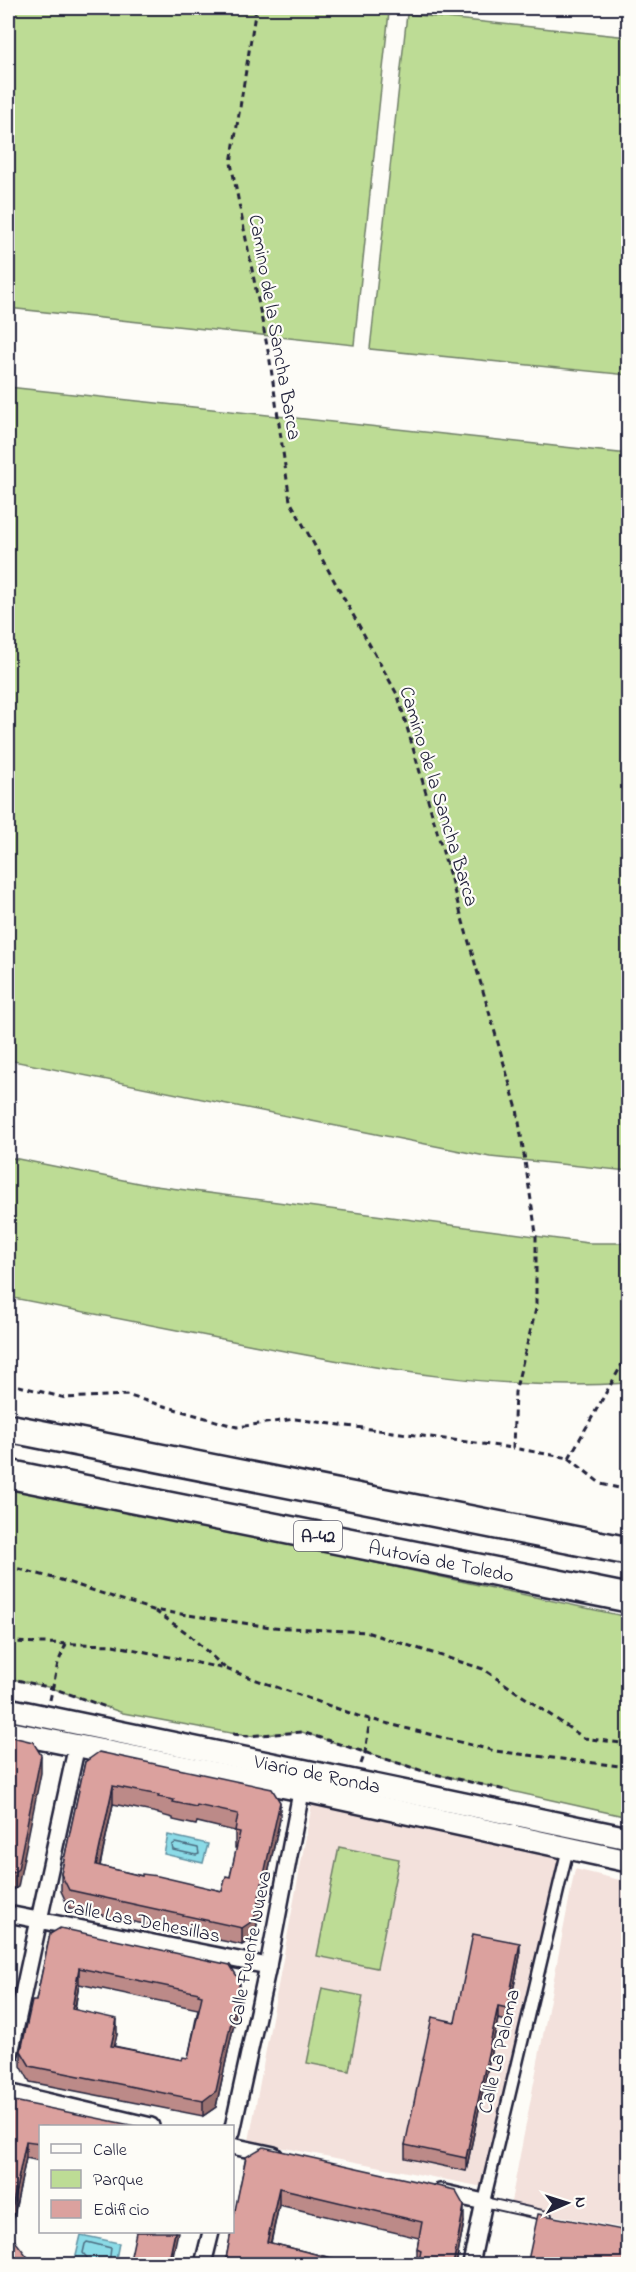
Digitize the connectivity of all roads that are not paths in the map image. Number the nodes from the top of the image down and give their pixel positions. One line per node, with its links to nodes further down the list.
1 (8, 1428): 3 (highway, A-42)
2 (8, 1474): 4 (highway, Autovía de Toledo / A-42)
3 (628, 1551)
4 (628, 1598)
5 (8, 1709): 8 (main road, Viario de Ronda)
6 (8, 1732): 7 (main road, Viario de Ronda)
7 (77, 1745): 8 (main road, Viario de Ronda); 13 (street)
8 (303, 1781): 9 (main road, Viario de Ronda); 10 (main road, Viario de Ronda); 14 (street, Calle Fuente Nueva)
9 (628, 1838)
10 (568, 1848): 11 (main road, Viario de Ronda); 22 (street, Calle La Paloma)
11 (628, 1861)
12 (8, 1914): 13 (street, Calle Las Dehesillas)
13 (38, 1920): 14 (street, Calle Las Dehesillas); 15 (street)
14 (268, 1966): 18 (street, Calle Fuente Nueva)
15 (8, 2063)
16 (8, 2092): 17 (street)
17 (143, 2125)
18 (234, 2125)
19 (234, 2146): 20 (street)
20 (290, 2158)
21 (427, 2189): 22 (street)
22 (484, 2202): 23 (lane); 26 (street, Calle La Paloma)
23 (559, 2219)
24 (211, 2233): 25 (street)
25 (203, 2265)
26 (471, 2265)

